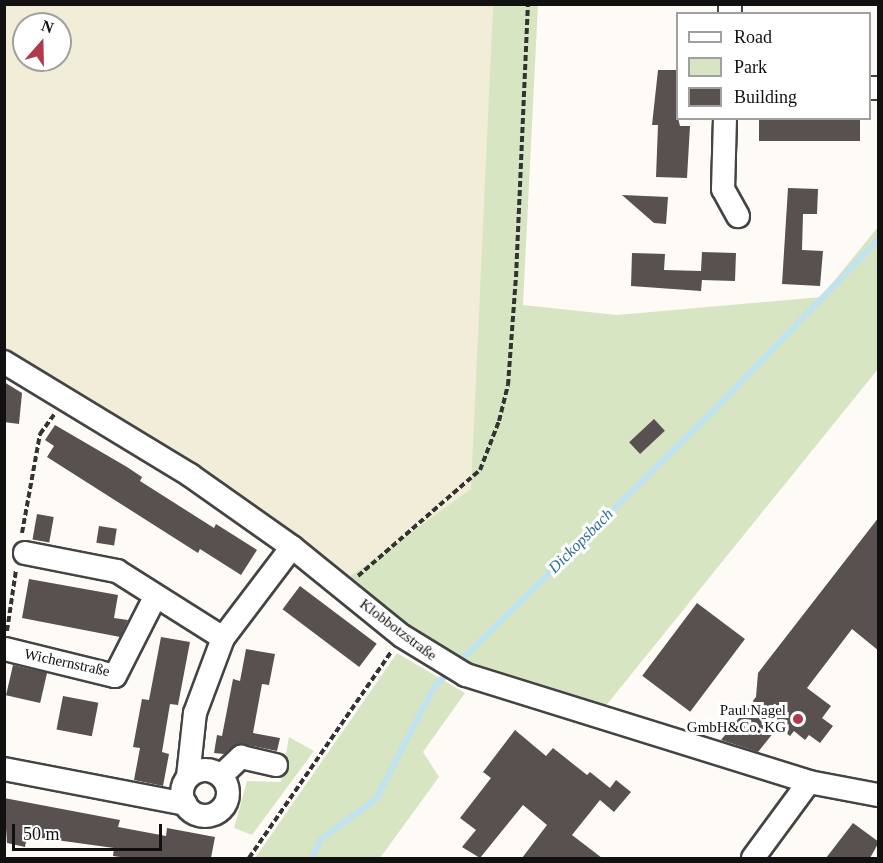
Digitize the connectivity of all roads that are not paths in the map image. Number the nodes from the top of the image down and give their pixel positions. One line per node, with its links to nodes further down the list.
1 (725, 120): 2 (street)
2 (738, 216)
3 (4, 362): 4 (street, Klobbotzstraße)
4 (292, 547): 7 (street); 13 (street, Klobbotzstraße)
5 (21, 552): 6 (street)
6 (155, 597): 7 (street); 8 (street, Wichernstraße)
7 (223, 639): 12 (street)
8 (5, 649)
9 (276, 765): 11 (street)
10 (4, 769): 15 (street)
11 (221, 776): 12 (street); 15 (street)
12 (188, 777): 15 (street)
13 (809, 782): 14 (street, Klobbotzstraße); 16 (street)
14 (879, 795)
15 (186, 804)
16 (753, 858)

